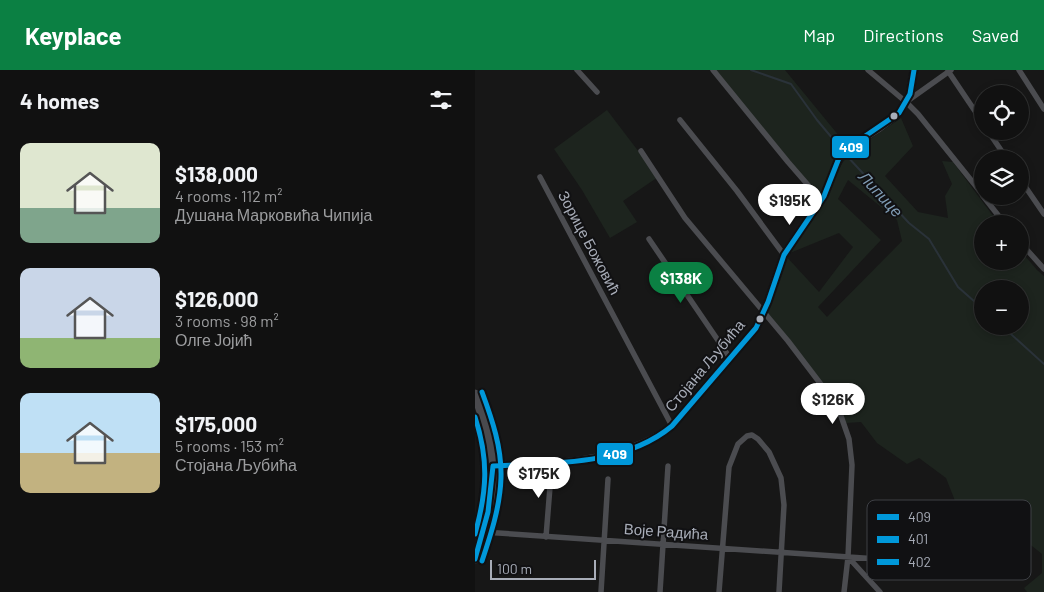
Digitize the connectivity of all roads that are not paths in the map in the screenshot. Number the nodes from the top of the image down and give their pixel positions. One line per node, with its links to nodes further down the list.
1 (577, 70): 7 (street)
2 (713, 70): 16 (street)
3 (868, 70): 8 (street)
4 (914, 70): 8 (street, Стојана Љубића)
5 (1019, 70): 10 (street)
6 (949, 71): 8 (street); 9 (street)
7 (597, 92)
8 (907, 102): 14 (street); 16 (street, Стојана Љубића)
9 (974, 109)
10 (1044, 110)
11 (680, 120): 22 (street)
12 (641, 150): 24 (street)
13 (540, 177): 27 (street, Зорице Божовић)
14 (974, 184)
15 (1029, 192): 18 (street)
16 (821, 200): 22 (street, Стојана Љубића)
17 (990, 205): 19 (street)
18 (1044, 214)
19 (998, 215)
20 (649, 239): 25 (street)
21 (1029, 252): 23 (street)
22 (784, 255): 24 (street, Стојана Љубића)
23 (1044, 269)
24 (764, 311): 25 (street, Стојана Љубића); 39 (street)
25 (730, 358): 27 (street, Стојана Љубића)
26 (475, 394): 29 (main road)
27 (672, 426): 28 (street, Стојана Љубића)
28 (552, 462): 29 (street, Стојана Љубића); 33 (street)
29 (493, 466): 32 (main road)
30 (668, 466): 36 (street)
31 (608, 479): 34 (street)
32 (483, 532): 33 (street, Воје Радића); 35 (main road)
33 (547, 537): 34 (street, Воје Радића)
34 (604, 540): 36 (street, Воје Радића); 44 (street)
35 (477, 544): 41 (main road)
36 (663, 544): 37 (street, Воје Радића); 45 (street)
37 (723, 548): 38 (street, Воје Радића); 38 (street); 46 (street)
38 (781, 552): 39 (street, Воје Радића); 47 (street)
39 (848, 556): 40 (street, Воје Радића); 42 (street); 48 (street)
40 (867, 557)
41 (475, 560)
42 (867, 577)
43 (869, 580): 49 (street)
44 (601, 592)
45 (660, 592)
46 (719, 592)
47 (779, 592)
48 (844, 592)
49 (880, 592)

